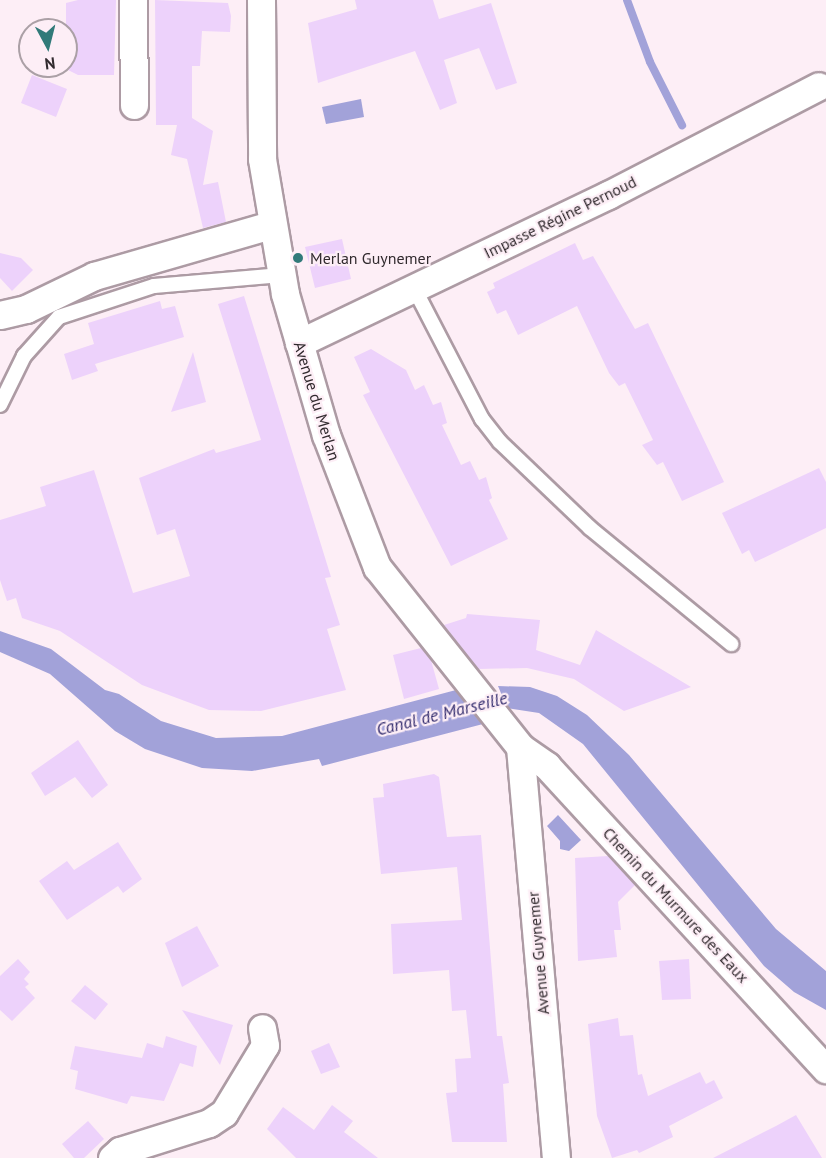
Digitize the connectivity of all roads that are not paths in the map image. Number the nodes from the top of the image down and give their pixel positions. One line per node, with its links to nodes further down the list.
1 (133, 0): 4 (street)
2 (261, 0): 5 (street, Avenue du Merlan)
3 (824, 85): 7 (street, Impasse Régine Pernoud)
4 (134, 105)
5 (271, 225): 6 (street, Avenue du Merlan); 8 (street)
6 (282, 275): 9 (street, Avenue du Merlan); 10 (lane)
7 (413, 286): 9 (street, Impasse Régine Pernoud); 11 (lane)
8 (0, 315)
9 (299, 343): 12 (street, Avenue du Merlan)
10 (0, 405)
11 (731, 644)
12 (520, 747): 14 (street, Chemin du Murmure des Eaux); 16 (street, Avenue Guynemer)
13 (262, 1028): 15 (street)
14 (826, 1069)
15 (112, 1158)
16 (556, 1158)

